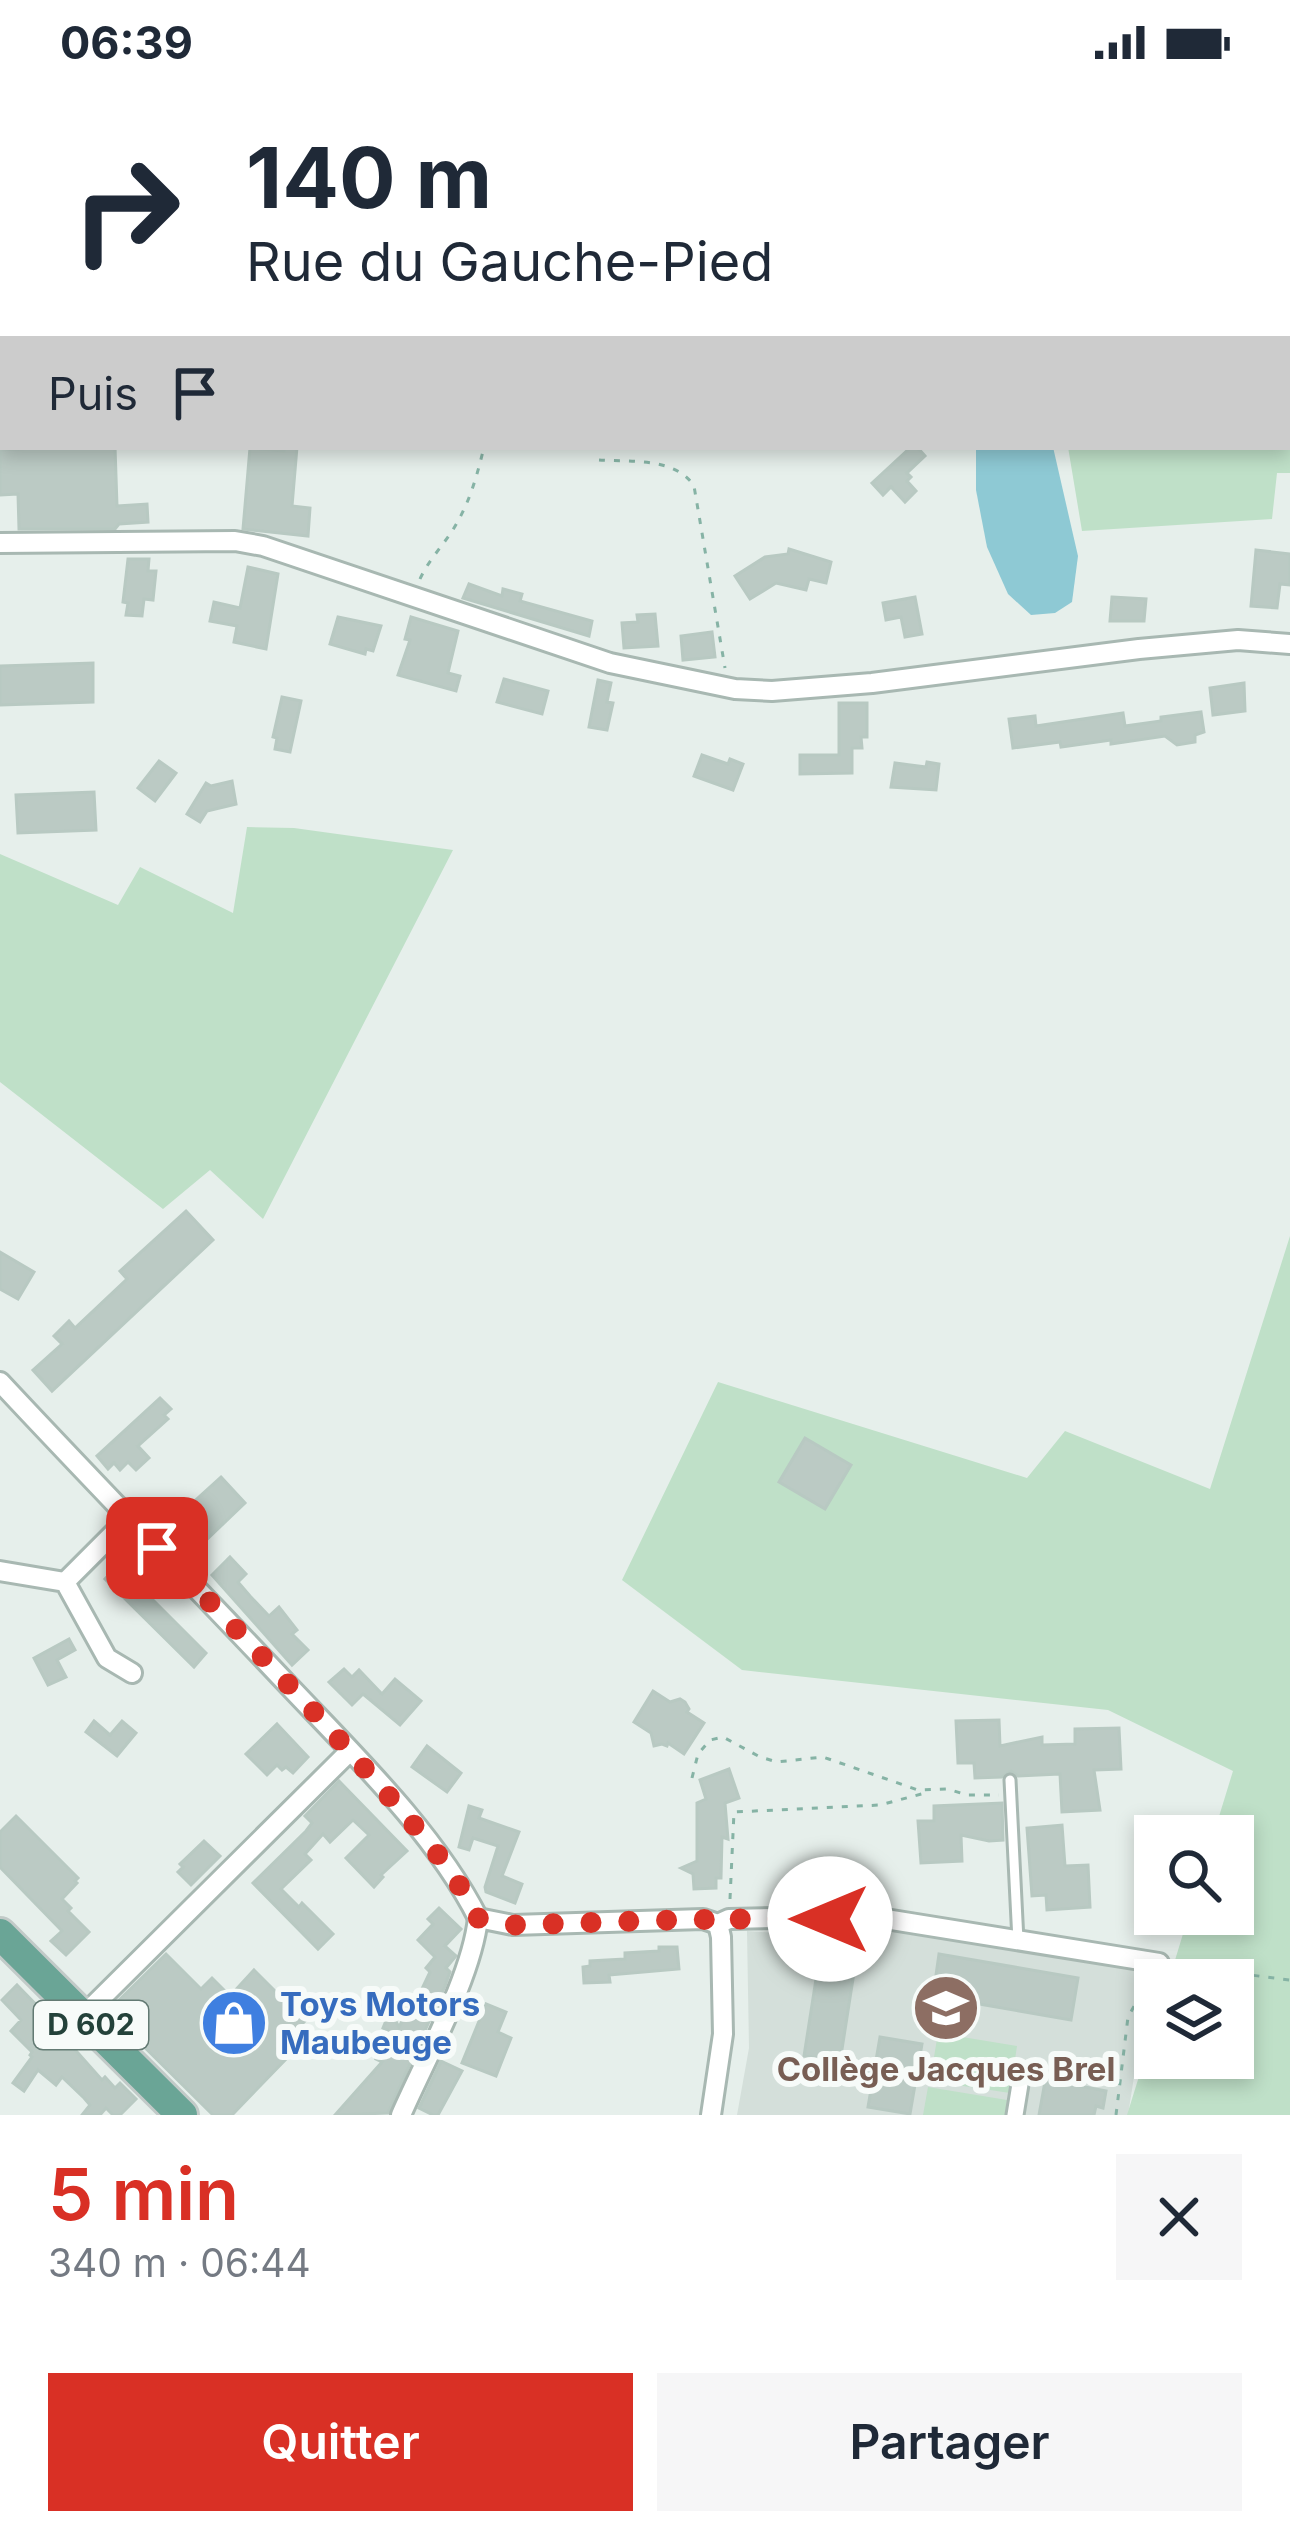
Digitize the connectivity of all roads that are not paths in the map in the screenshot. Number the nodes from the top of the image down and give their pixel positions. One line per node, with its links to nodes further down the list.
1 (0, 543): 2 (street)
2 (1290, 644)
3 (0, 1382): 4 (street)
4 (128, 1519): 6 (street); 8 (street)
5 (0, 1571): 6 (street)
6 (65, 1582): 7 (street)
7 (132, 1673)
8 (350, 1751): 10 (street); 15 (street)
9 (1010, 1780): 13 (lane)
10 (478, 1918): 11 (street); 18 (street)
11 (723, 1922): 13 (street); 19 (street)
12 (0, 1934): 15 (main road, D 602)
13 (1018, 1941): 14 (street)
14 (1134, 1960)
15 (83, 2016): 17 (main road, D 602)
16 (1022, 2072): 20 (street)
17 (182, 2115)
18 (401, 2115)
19 (711, 2115)
20 (1016, 2115)

